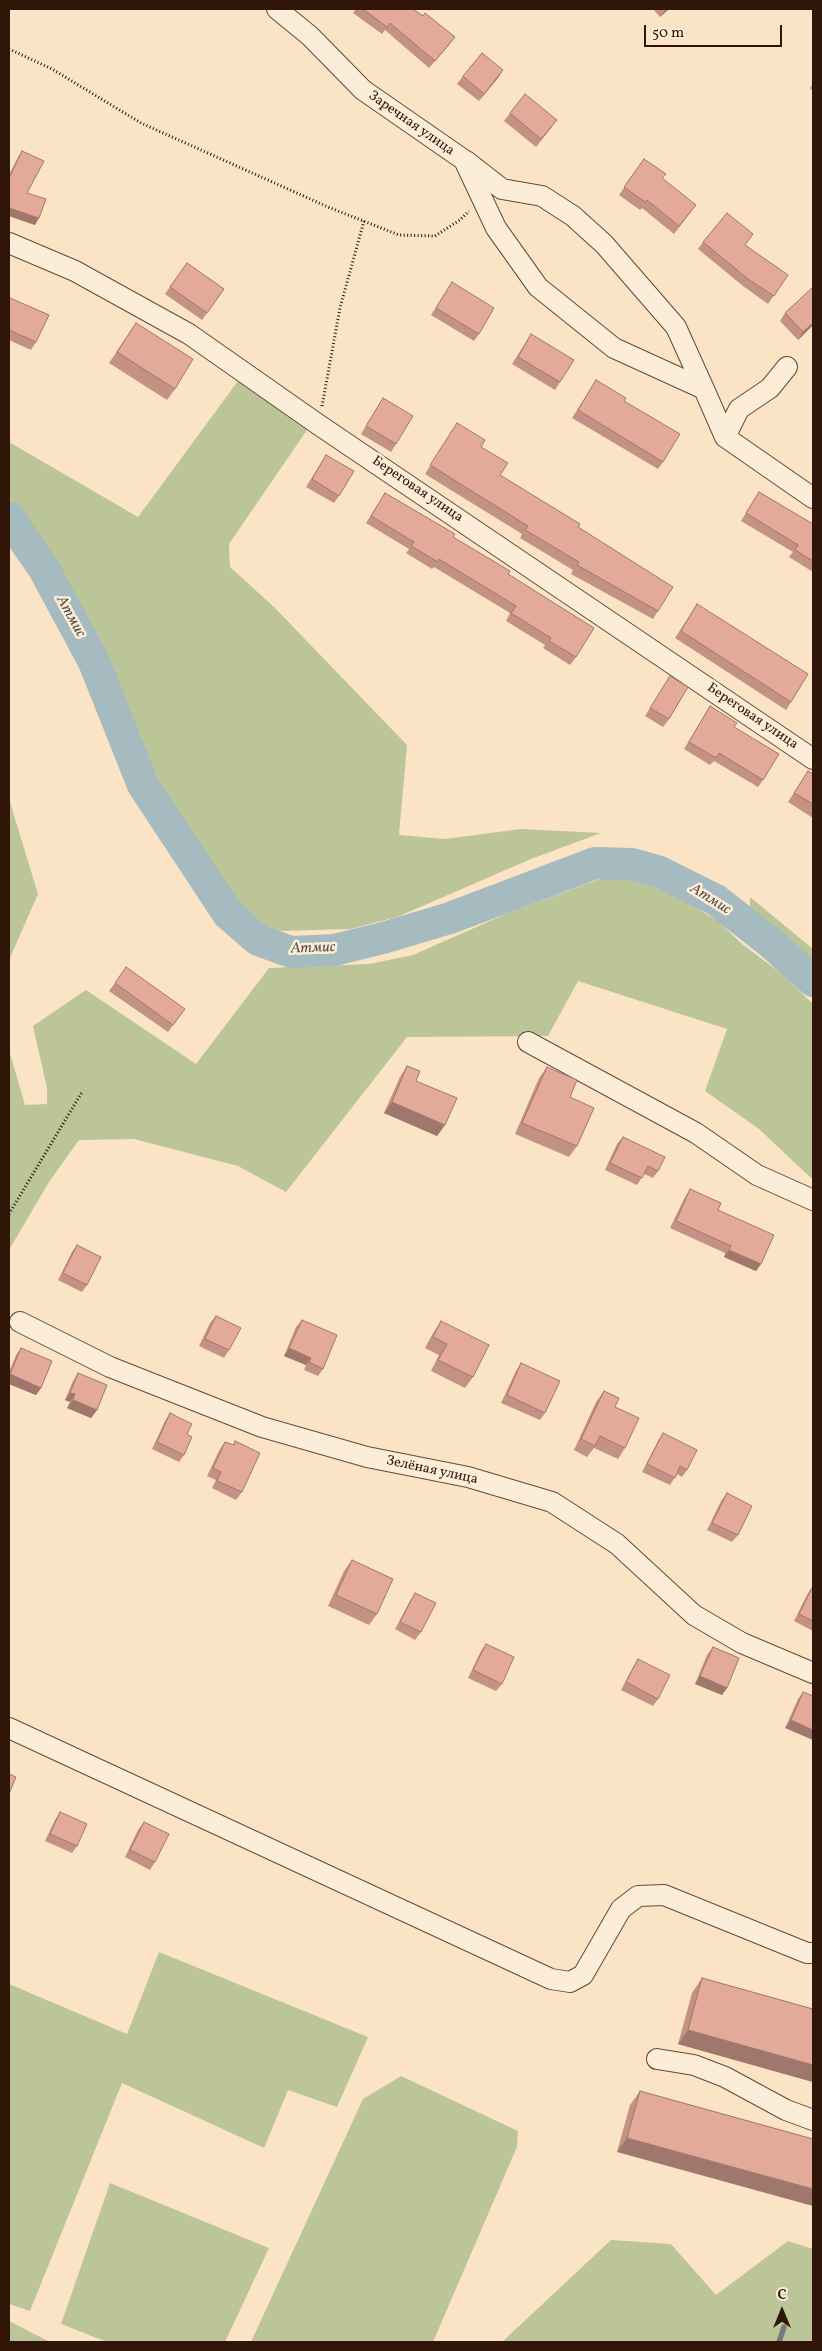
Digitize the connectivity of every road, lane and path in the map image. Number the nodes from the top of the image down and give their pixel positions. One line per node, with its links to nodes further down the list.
1 (277, 9): 3 (street, Заречная улица)
2 (9, 48): 5 (path)
3 (464, 160): 4 (street, Заречная улица); 8 (street)
4 (482, 198): 5 (path); 8 (street, Заречная улица)
5 (364, 221): 9 (path)
6 (9, 243): 9 (street, Береговая улица)
7 (787, 367): 10 (street)
8 (704, 389): 10 (street)
9 (319, 424): 12 (street, Береговая улица)
10 (725, 437): 11 (street)
11 (813, 498)
12 (813, 759)
13 (528, 1042): 15 (street)
14 (82, 1092): 16 (path)
15 (813, 1200)
16 (9, 1214)
17 (20, 1322): 18 (street, Зелёная улица)
18 (813, 1673)
19 (9, 1728): 20 (street)
20 (813, 1953)
21 (657, 2059): 22 (street)
22 (813, 2120)

